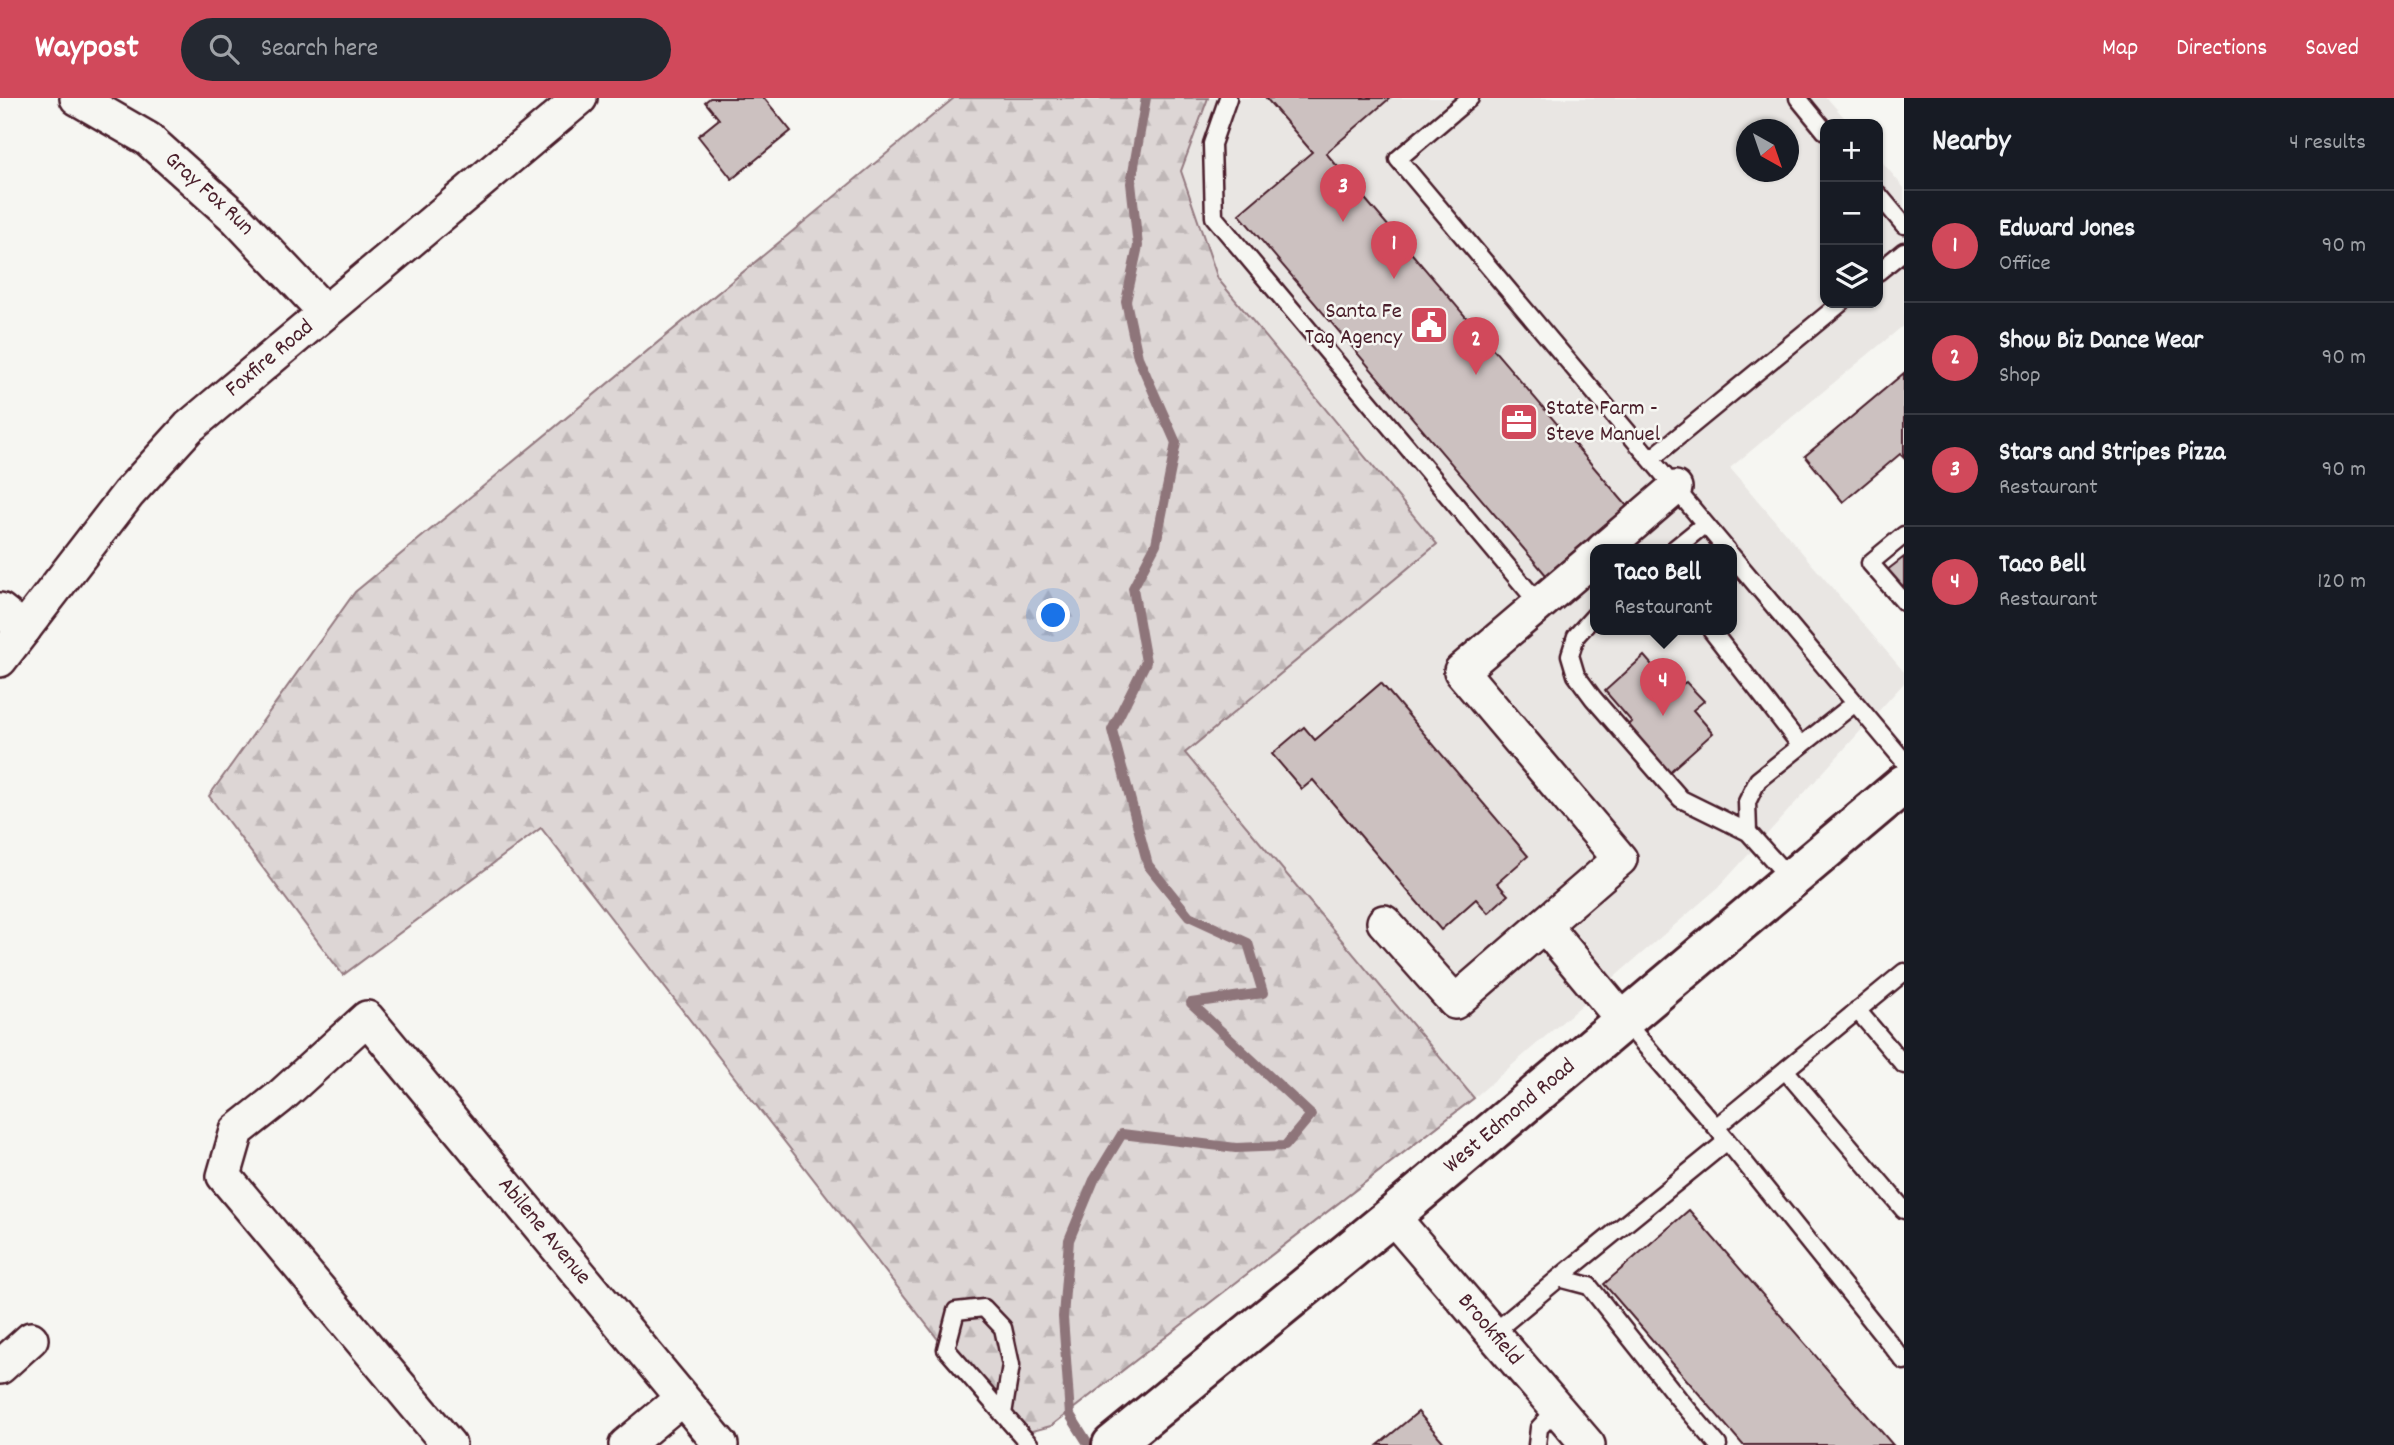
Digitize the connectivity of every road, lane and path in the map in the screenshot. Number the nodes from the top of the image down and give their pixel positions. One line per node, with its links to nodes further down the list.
1 (77, 98): 12 (street, Gray Fox Run)
2 (580, 98): 12 (street, Foxfire Road)
3 (1228, 98): 23 (lane)
4 (1469, 98): 13 (lane)
5 (1798, 98): 6 (lane)
6 (1820, 125)
7 (1883, 200): 8 (lane)
8 (1904, 225)
9 (1904, 251): 10 (lane)
10 (1883, 268)
11 (1835, 308): 13 (lane)
12 (325, 312): 24 (street, Foxfire Road)
13 (1651, 459): 14 (lane)
14 (1675, 488): 15 (lane); 17 (street)
15 (1705, 524): 18 (lane); 19 (lane)
16 (1904, 535): 22 (lane)
17 (1610, 544)
18 (1681, 544)
19 (1722, 544)
20 (1590, 561): 23 (street)
21 (1737, 568): 28 (lane)
22 (1904, 602)
23 (1539, 604): 35 (street)
24 (12, 620): 27 (street, Foxfire Road)
25 (1590, 621): 32 (lane)
26 (1715, 635): 29 (lane)
27 (0, 660)
28 (1855, 703): 29 (lane); 30 (lane)
29 (1801, 746): 32 (lane)
30 (1904, 761)
31 (1904, 784): 33 (main road, West Edmond Road)
32 (1748, 832): 33 (lane)
33 (1791, 880): 38 (main road, West Edmond Road)
34 (1384, 922): 35 (street)
35 (1544, 925): 38 (street)
36 (1904, 972): 37 (lane)
37 (1857, 1010): 39 (lane); 40 (lane)
38 (1624, 1020): 41 (lane); 44 (main road, West Edmond Road)
39 (1904, 1065)
40 (1785, 1070): 41 (lane); 43 (lane)
41 (1716, 1127): 42 (lane)
42 (1727, 1141): 45 (lane); 48 (lane)
43 (1904, 1210)
44 (1392, 1216): 46 (street, Brookfield); 57 (main road, West Edmond Road)
45 (1559, 1278): 46 (lane); 60 (lane)
46 (1493, 1333): 51 (street, Brookfield)
47 (31, 1339): 49 (street)
48 (1904, 1361)
49 (0, 1367)
50 (681, 1399): 53 (street, Abilene Avenue); 54 (street); 55 (street, Abilene Avenue)
51 (1557, 1409): 58 (lane); 59 (street, Brookfield)
52 (1003, 1414): 52 (lane); 56 (lane)
53 (449, 1445)
54 (626, 1445)
55 (720, 1445)
56 (1030, 1445)
57 (1112, 1445)
58 (1537, 1445)
59 (1588, 1445)
60 (1718, 1445)

